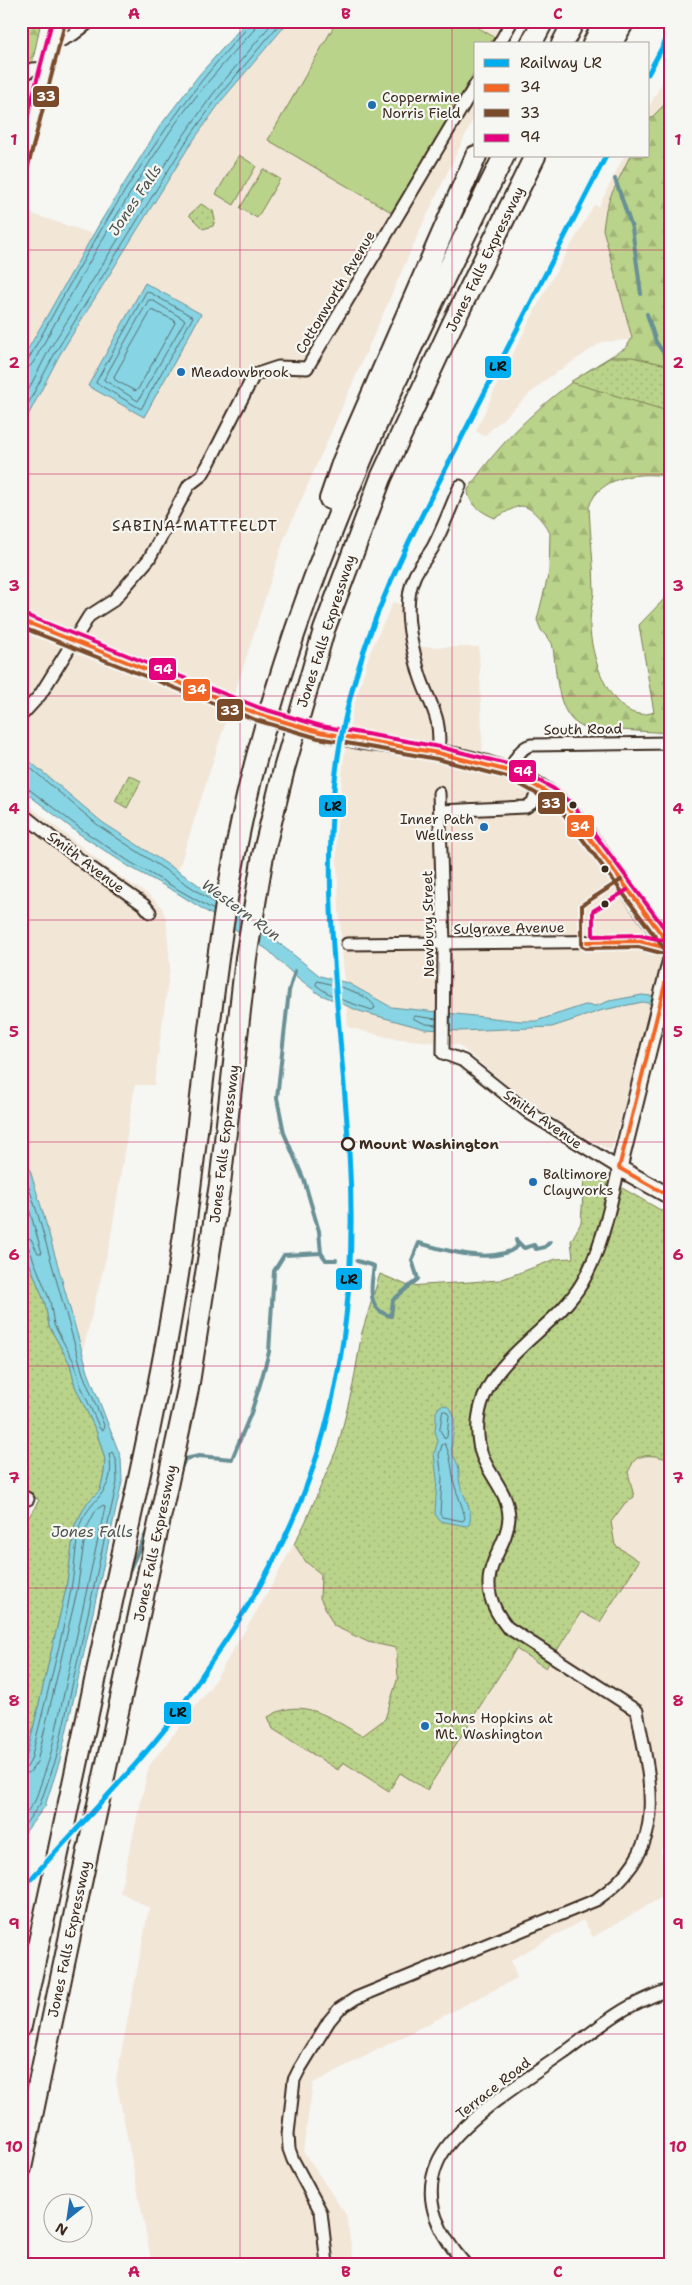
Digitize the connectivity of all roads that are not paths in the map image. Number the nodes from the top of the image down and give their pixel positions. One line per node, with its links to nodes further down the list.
1 (59, 21): 13 (main road)
2 (91, 21): 13 (street)
3 (512, 21): 8 (street)
4 (543, 21): 9 (highway)
5 (574, 21): 10 (highway)
6 (605, 21): 11 (highway)
7 (624, 21): 12 (highway)
8 (500, 42)
9 (532, 42)
10 (563, 42)
11 (594, 42)
12 (612, 42)
13 (52, 45): 14 (main road)
14 (48, 68): 15 (street); 21 (main road)
15 (21, 78)
16 (474, 87): 26 (street, Cottonworth Avenue)
17 (475, 158): 25 (highway)
18 (503, 158): 25 (highway, Jones Falls Expressway)
19 (534, 158): 22 (highway, Jones Falls Expressway)
20 (543, 158): 22 (highway)
21 (21, 168)
22 (491, 244): 44 (highway, Jones Falls Expressway)
23 (460, 486): 28 (street)
24 (21, 620): 28 (main road, bridge)
25 (298, 622): 43 (highway, Jones Falls Expressway)
26 (21, 716)
27 (671, 743): 29 (street, South Road)
28 (438, 753): 29 (main road)
29 (509, 772): 30 (main road)
30 (540, 788): 32 (street); 37 (main road)
31 (439, 793): 32 (street, Newbury Street)
32 (440, 810): 35 (street, Newbury Street)
33 (21, 813): 34 (street, Smith Avenue)
34 (150, 912)
35 (444, 943): 36 (street, Sulgrave Avenue); 37 (street, Sulgrave Avenue); 39 (street, Newbury Street)
36 (347, 944)
37 (671, 948)
38 (671, 960): 40 (main road)
39 (443, 1053): 40 (street, Smith Avenue)
40 (619, 1168): 41 (main road, Smith Avenue); 45 (street)
41 (671, 1197)
42 (671, 1989): 46 (street, Terrace Road)
43 (21, 2026)
44 (21, 2168)
45 (327, 2264)
46 (465, 2264)

